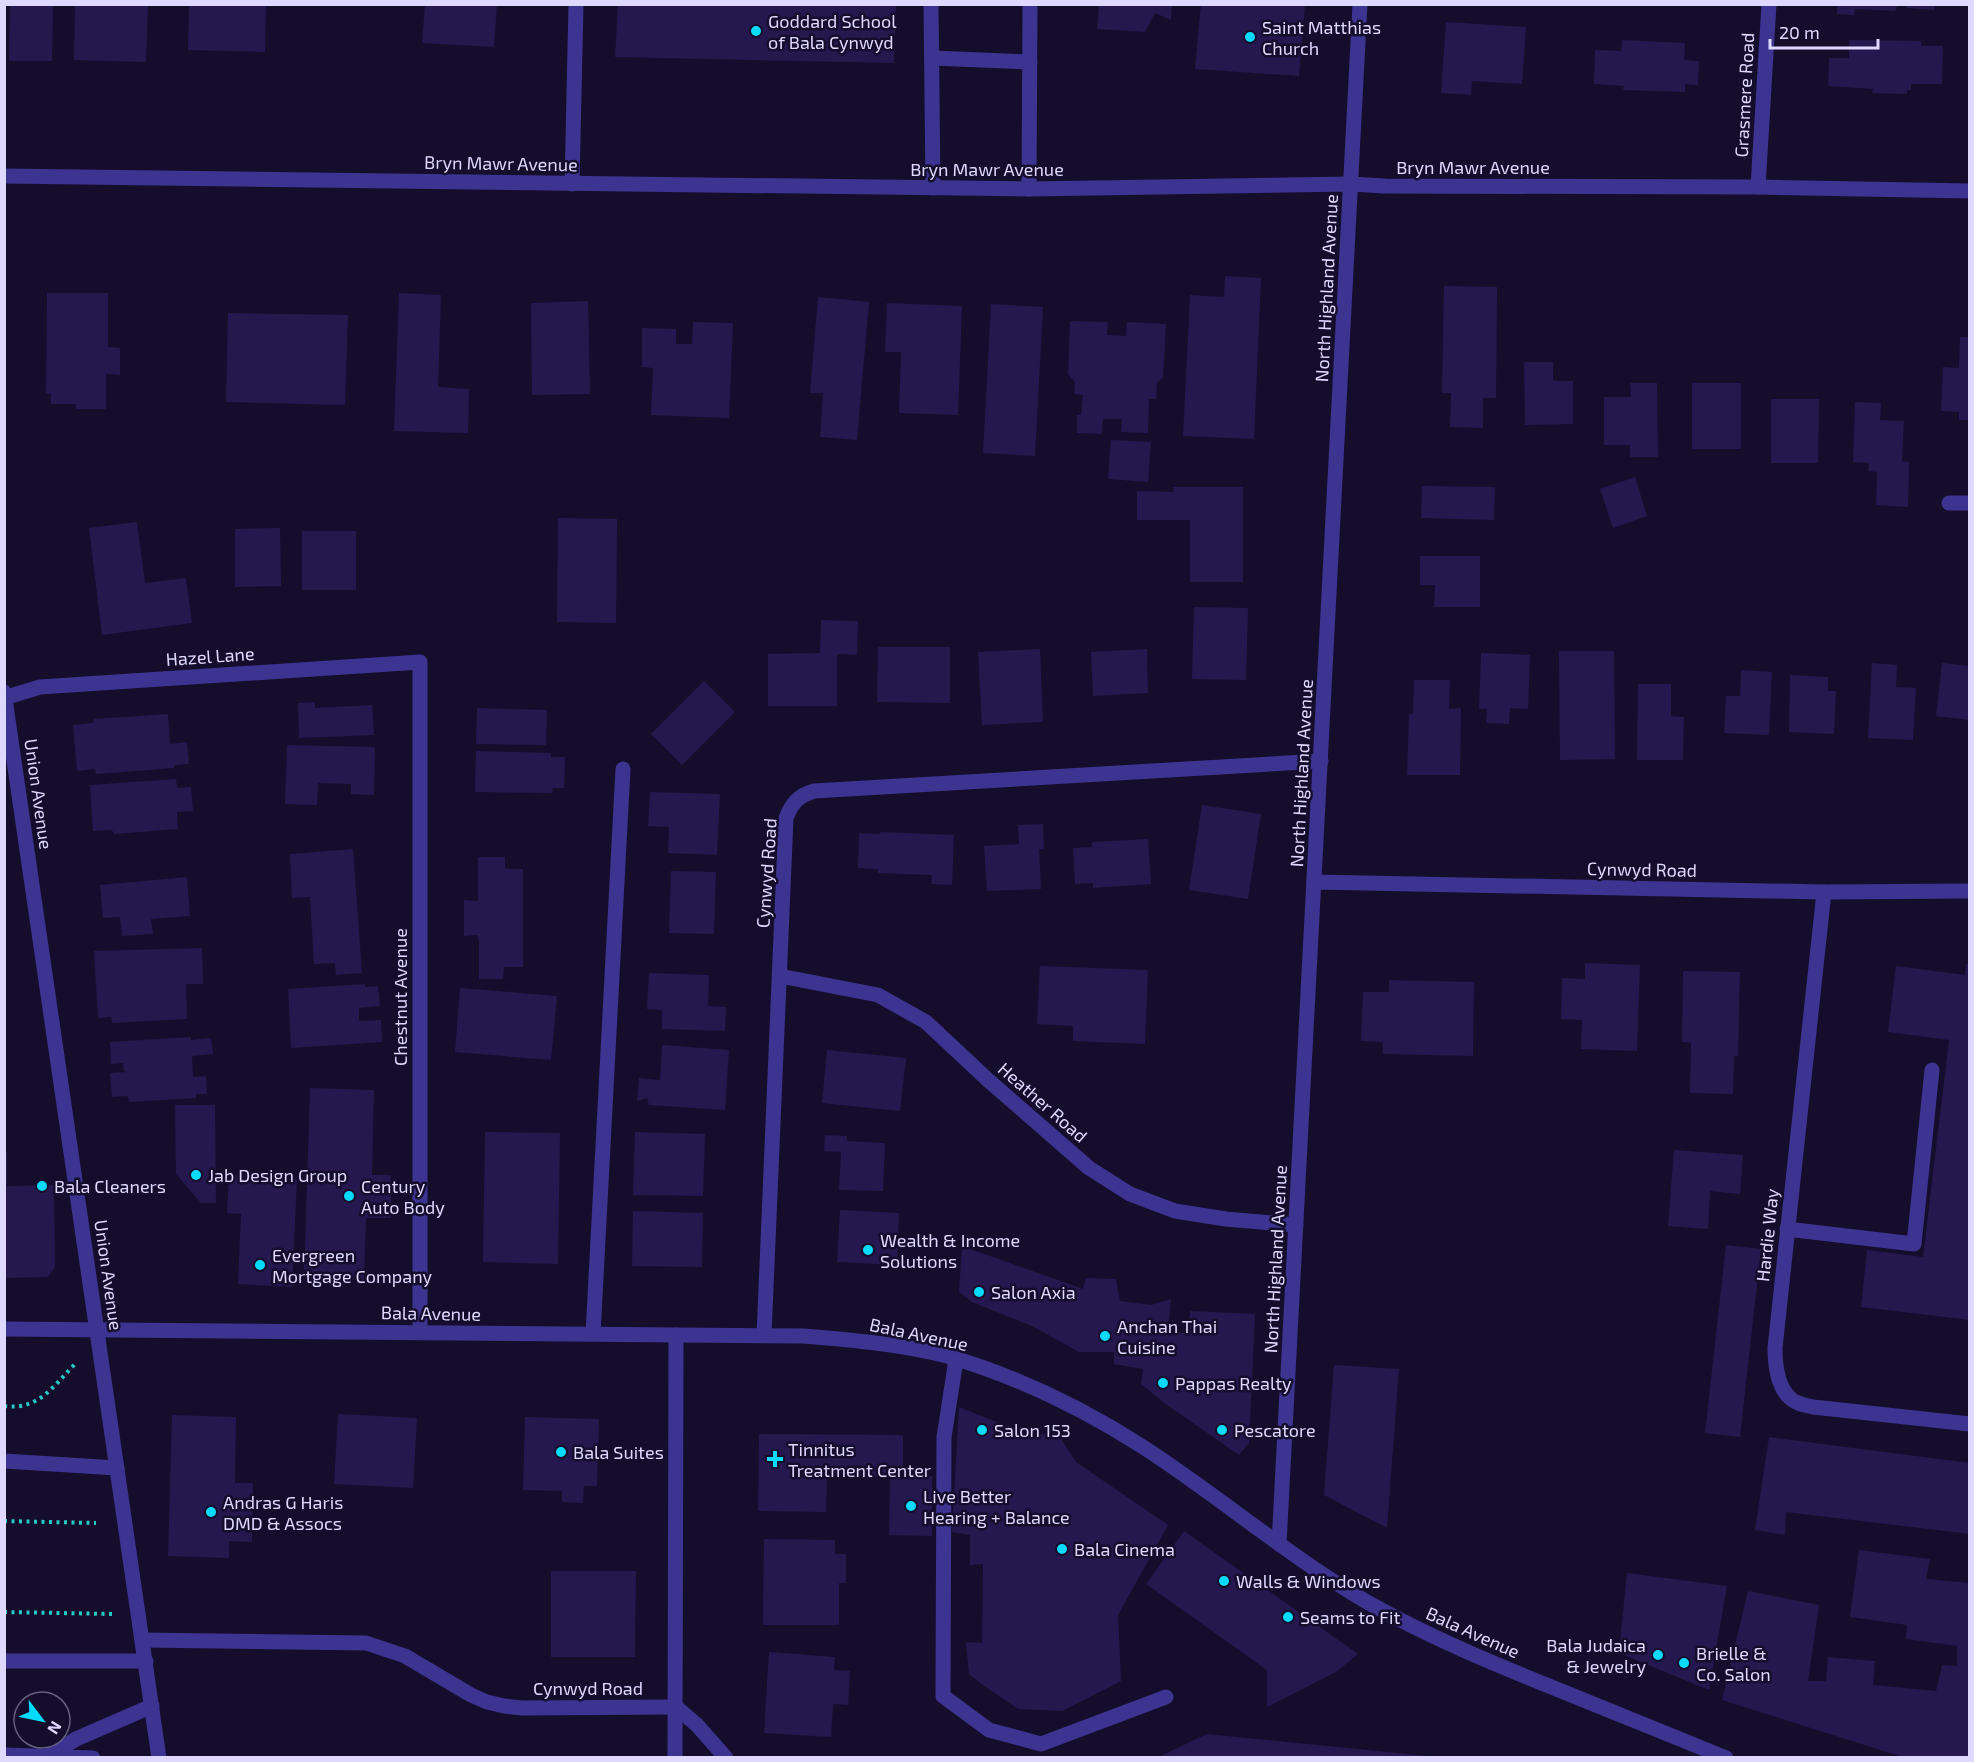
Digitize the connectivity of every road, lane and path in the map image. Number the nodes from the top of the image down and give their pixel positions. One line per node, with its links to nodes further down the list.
1 (576, 4): 9 (street)
2 (931, 4): 6 (street)
3 (1030, 4): 7 (street)
4 (1360, 4): 10 (street, North Highland Avenue)
5 (1769, 4): 11 (street, Grasmere Road)
6 (932, 58): 7 (street); 12 (street)
7 (1030, 62): 13 (street)
8 (4, 176): 9 (street, Bryn Mawr Avenue)
9 (572, 184): 12 (street, Bryn Mawr Avenue)
10 (1351, 184): 11 (street, Bryn Mawr Avenue); 13 (street, Bryn Mawr Avenue); 20 (street, North Highland Avenue)
11 (1758, 187): 14 (street, Bryn Mawr Avenue)
12 (933, 188): 13 (street, Bryn Mawr Avenue)
13 (1029, 189)
14 (1970, 191)
15 (1950, 503): 16 (street)
16 (1970, 503)
17 (420, 662): 19 (street, Hazel Lane); 31 (street, Chestnut Avenue)
18 (4, 692): 19 (street, Union Avenue)
19 (5, 698): 30 (street, Union Avenue)
20 (1321, 761): 22 (street, North Highland Avenue); 25 (street, Cynwyd Road)
21 (623, 769): 32 (street)
22 (1314, 882): 24 (street, Cynwyd Road); 27 (street, North Highland Avenue)
23 (1970, 891): 24 (street, Cynwyd Road)
24 (1824, 892): 28 (street, Hardie Way)
25 (780, 976): 27 (street, Heather Road); 34 (street, Cynwyd Road)
26 (1932, 1070): 28 (street)
27 (1296, 1225): 43 (street, North Highland Avenue)
28 (1787, 1229): 38 (street, Hardie Way)
29 (4, 1329): 30 (street, Bala Avenue)
30 (97, 1330): 31 (street, Bala Avenue); 40 (street, Union Avenue)
31 (420, 1332): 32 (street, Bala Avenue)
32 (593, 1334): 33 (street, Bala Avenue)
33 (676, 1335): 34 (street, Bala Avenue); 51 (street)
34 (764, 1335): 35 (street, Bala Avenue)
35 (956, 1360): 43 (street, Bala Avenue); 49 (street)
36 (76, 1363): 37 (path)
37 (4, 1406)
38 (1970, 1424)
39 (4, 1461): 40 (street)
40 (117, 1468): 46 (street, Union Avenue)
41 (4, 1521): 42 (path)
42 (96, 1523)
43 (1280, 1544): 58 (street, Bala Avenue)
44 (4, 1612): 45 (path)
45 (115, 1614)
46 (142, 1640): 48 (street, Union Avenue); 51 (street, Cynwyd Road)
47 (4, 1661): 48 (street)
48 (146, 1661): 50 (street, Union Avenue)
49 (1166, 1697)
50 (152, 1706): 53 (street); 55 (street, Union Avenue)
51 (676, 1707): 56 (street); 57 (street)
52 (4, 1755): 53 (street)
53 (50, 1755): 54 (street)
54 (93, 1758)
55 (159, 1758)
56 (675, 1758)
57 (726, 1758)
58 (1726, 1758)

